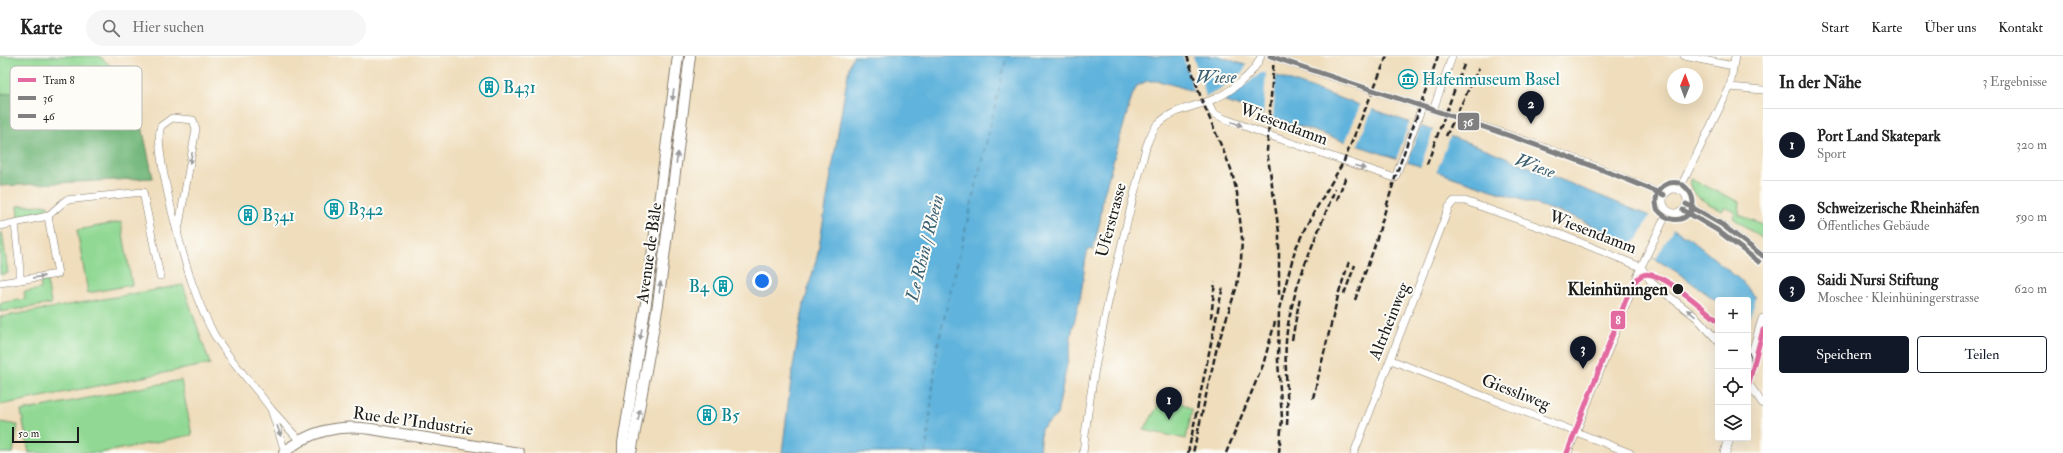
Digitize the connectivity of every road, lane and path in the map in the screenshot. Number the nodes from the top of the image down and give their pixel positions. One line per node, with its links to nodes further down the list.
1 (678, 56): 28 (main road, Avenue de Bâle, one-way to 28)
2 (690, 56): 29 (main road, Avenue de Bâle, one-way to 2)
3 (1261, 56): 11 (street, Uferstrasse)
4 (1270, 56): 12 (street)
5 (1684, 56): 8 (street)
6 (1735, 56): 8 (street)
7 (1452, 57): 13 (street)
8 (1733, 66): 9 (street)
9 (1730, 87): 10 (street); 14 (street)
10 (1763, 90)
11 (1210, 101): 12 (street, Wiesendamm, one-way to 12); 44 (street, Uferstrasse)
12 (1422, 107): 13 (street)
13 (1433, 110): 15 (street)
14 (1678, 190): 15 (street); 17 (street)
15 (1664, 195): 18 (street)
16 (1454, 201): 24 (street, Wiesendamm); 33 (street, Altrheinweg)
17 (1686, 204): 18 (street); 23 (street)
18 (1667, 213): 24 (street)
19 (48, 216): 20 (street); 25 (street); 26 (street, one-way to 19)
20 (15, 224): 21 (street); 26 (street)
21 (0, 226)
22 (178, 231): 22 (street, one-way to 22); 36 (street)
23 (1763, 256)
24 (1641, 267): 31 (street, Wiesendamm, one-way to 24); 37 (street)
25 (160, 276)
26 (20, 280): 27 (street)
27 (0, 283)
28 (646, 303): 29 (main road); 42 (main road, Avenue de Bâle, one-way to 42)
29 (658, 304): 43 (main road, Avenue de Bâle, one-way to 29)
30 (1763, 319): 32 (street)
31 (1715, 338)
32 (1751, 358)
33 (1391, 360): 37 (street, Giessliweg); 45 (street, Altrheinweg)
34 (1751, 387): 35 (street)
35 (1763, 404)
36 (271, 409): 38 (street); 40 (street, one-way to 40)
37 (1576, 431): 46 (street); 47 (street, Giessliweg)
38 (300, 441): 40 (main road, Rue de l'Industrie); 41 (main road, Rue de l'Industrie)
39 (1728, 441): 48 (street)
40 (285, 452)
41 (519, 453)
42 (623, 453)
43 (631, 453)
44 (1083, 453)
45 (1354, 453)
46 (1568, 453)
47 (1630, 453)
48 (1725, 453)

